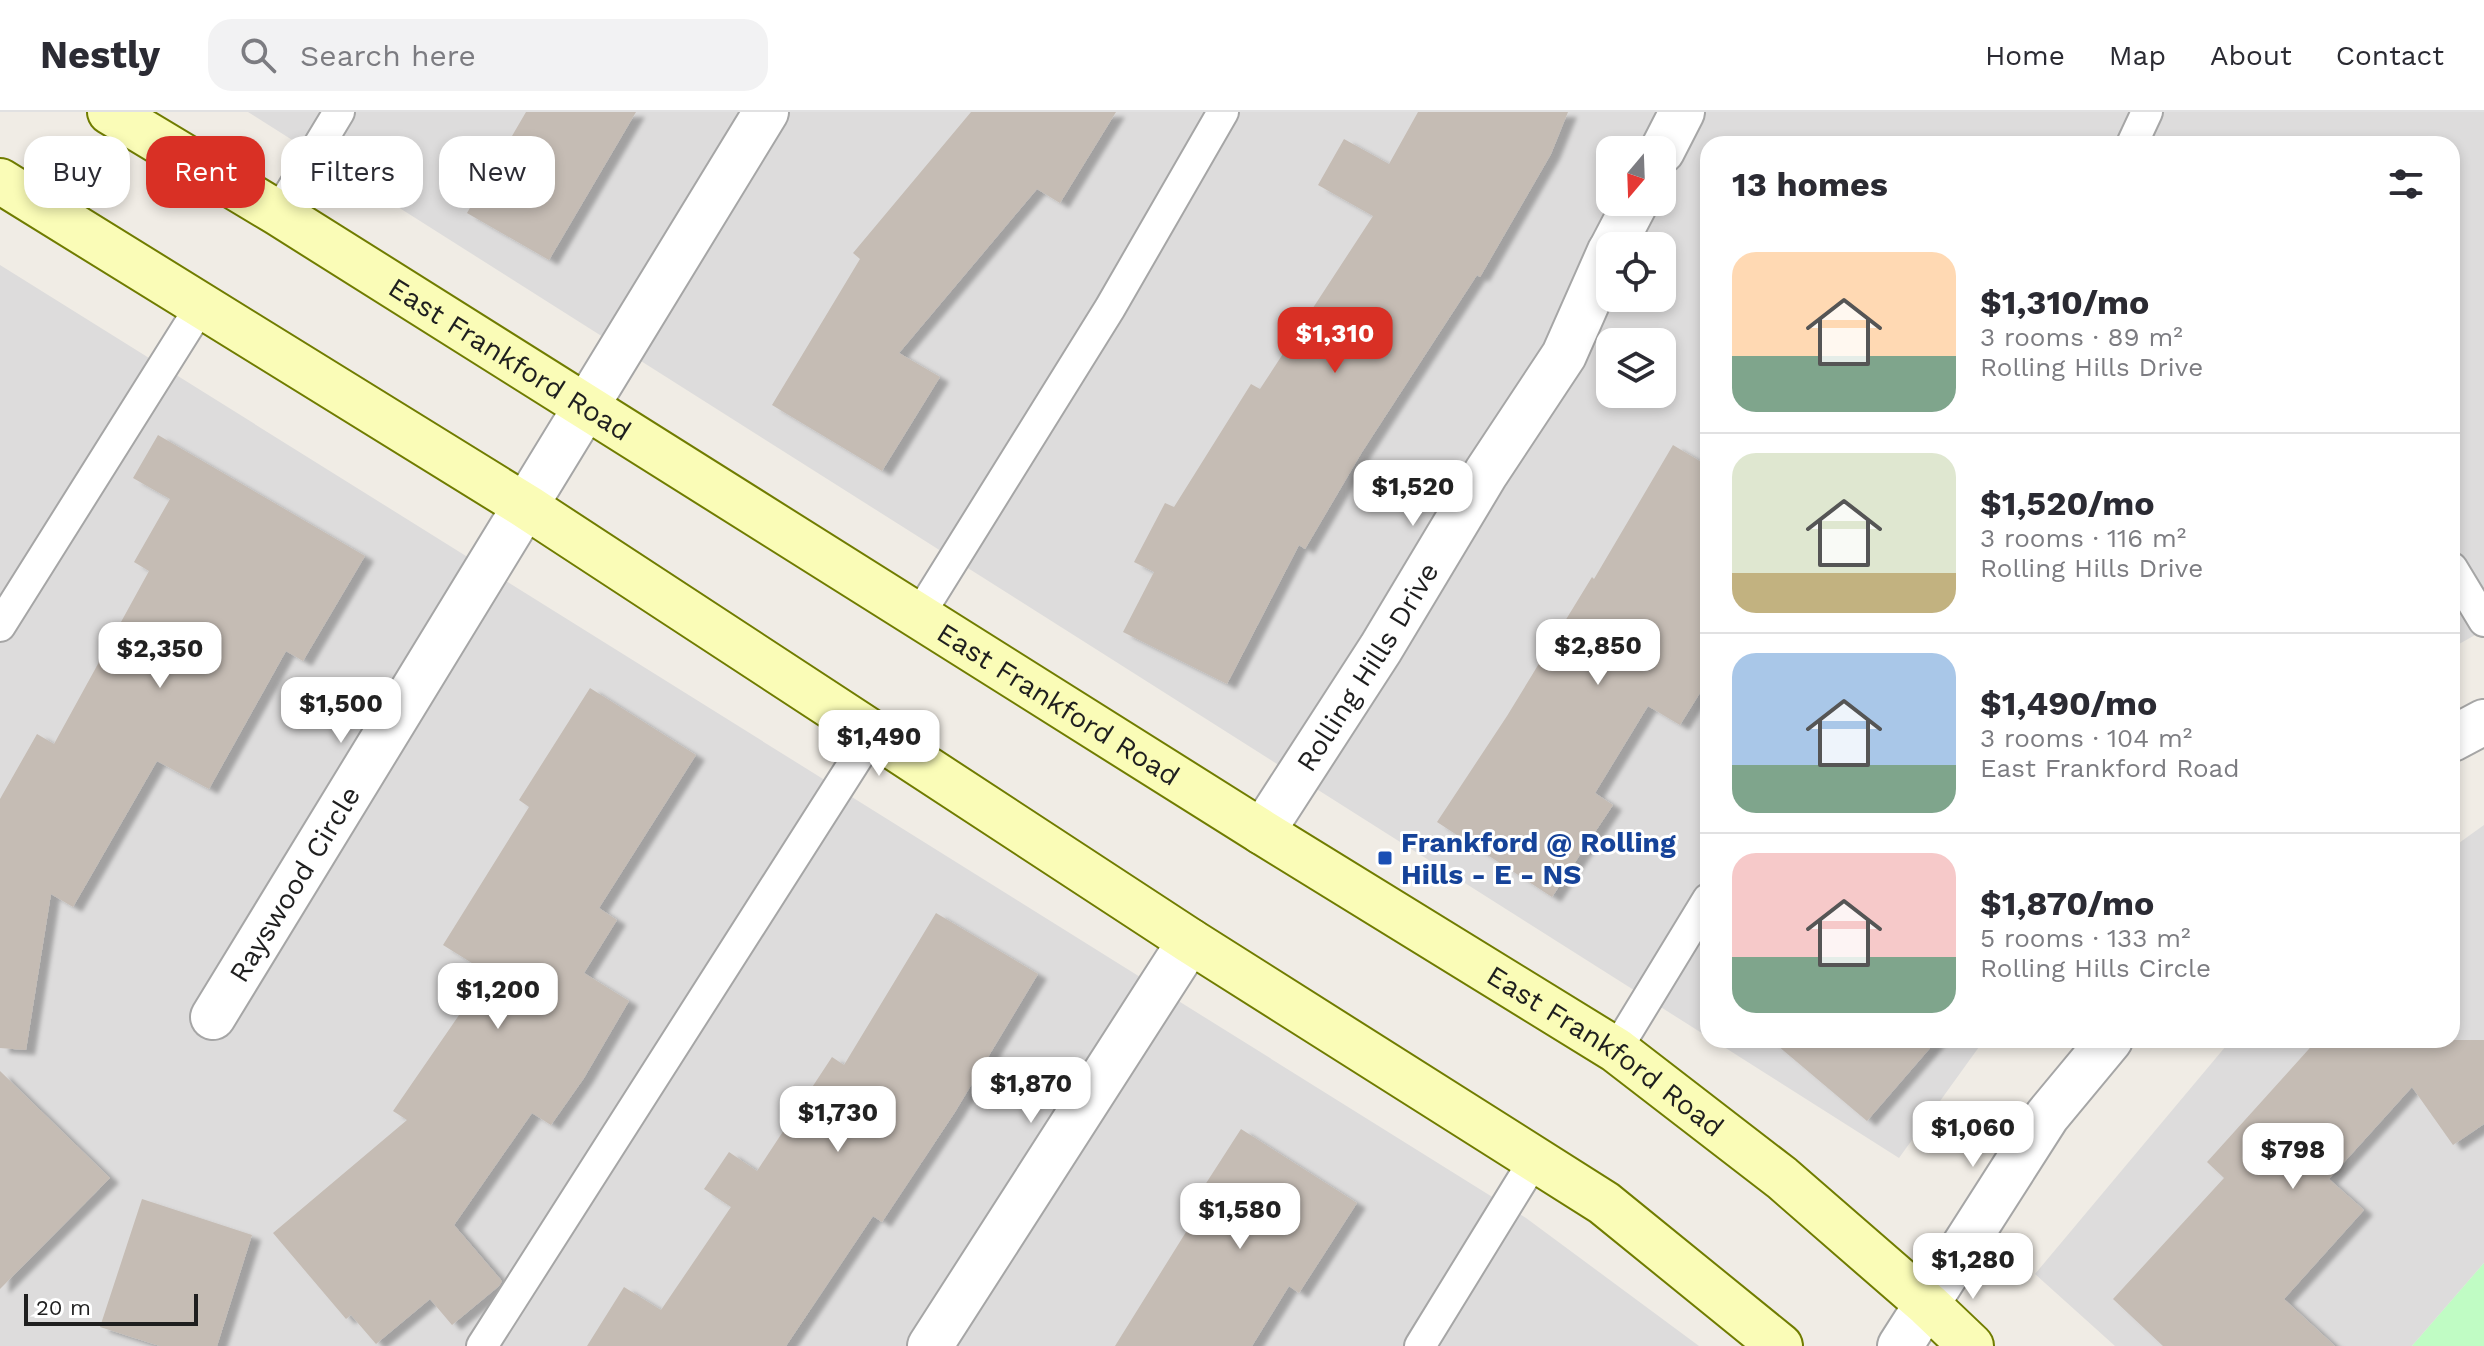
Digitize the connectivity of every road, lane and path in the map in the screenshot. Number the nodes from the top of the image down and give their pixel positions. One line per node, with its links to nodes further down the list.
1 (110, 112): 10 (main road, East Frankford Road)
2 (339, 112): 10 (lane)
3 (766, 112): 13 (street, Rayswood Circle)
4 (1223, 112): 16 (lane)
5 (1682, 112): 7 (street)
6 (2147, 112): 8 (lane)
7 (1670, 136)
8 (2136, 136)
9 (0, 181): 12 (main road)
10 (278, 213): 13 (main road, East Frankford Road)
11 (1596, 283): 22 (street, Rolling Hills Drive)
12 (201, 306): 14 (main road); 18 (lane)
13 (587, 406): 14 (street, Rayswood Circle); 16 (main road, East Frankford Road)
14 (527, 507): 20 (main road); 25 (street, Rayswood Circle)
15 (2460, 581): 17 (lane)
16 (919, 615): 22 (main road, East Frankford Road)
17 (2484, 621)
18 (0, 626)
19 (2484, 722): 21 (street)
20 (873, 733): 24 (main road); 30 (lane)
21 (2460, 735)
22 (1262, 832): 27 (main road, East Frankford Road)
23 (1700, 912): 27 (lane)
24 (1190, 941): 28 (main road); 31 (street)
25 (213, 1017)
26 (2103, 1048): 29 (street)
27 (1616, 1050): 29 (main road, East Frankford Road)
28 (1535, 1159): 32 (lane); 33 (main road)
29 (1928, 1305): 34 (street); 35 (main road, East Frankford Road)
30 (482, 1346)
31 (930, 1346)
32 (1420, 1346)
33 (1780, 1346)
34 (1900, 1346)
35 (1971, 1346)

